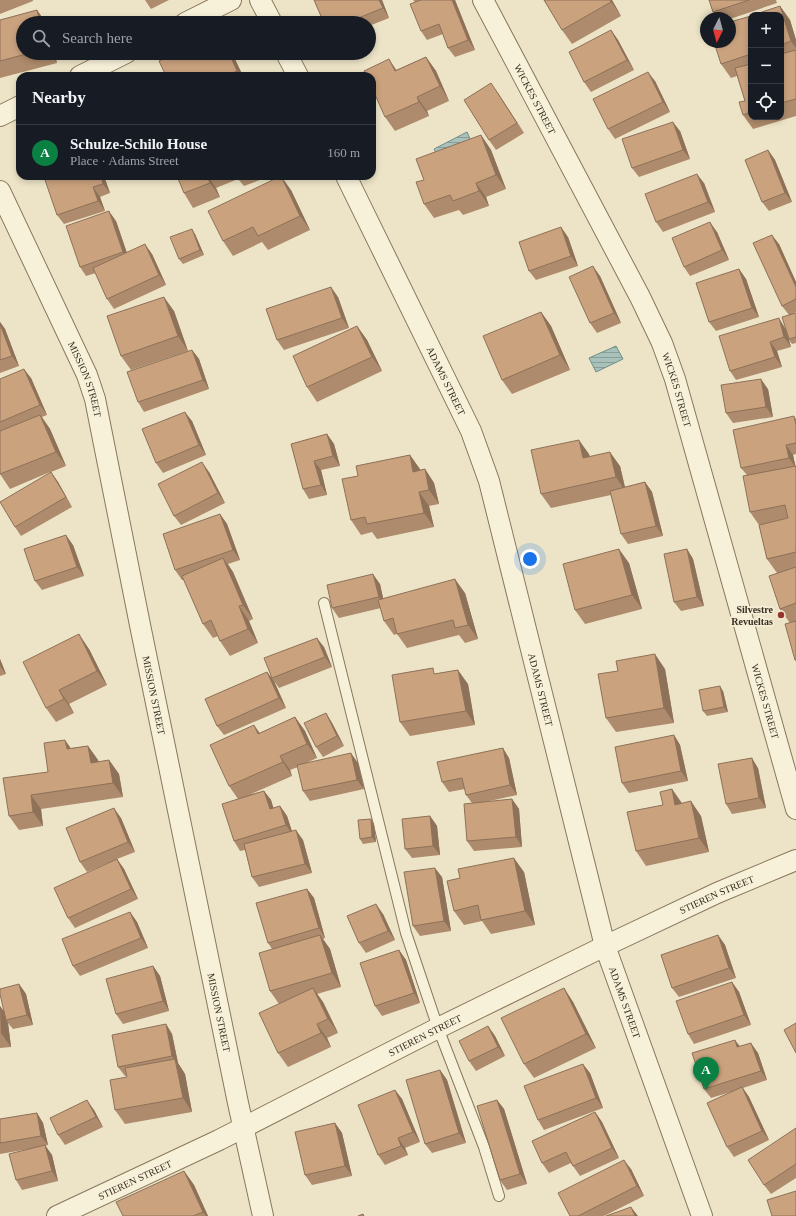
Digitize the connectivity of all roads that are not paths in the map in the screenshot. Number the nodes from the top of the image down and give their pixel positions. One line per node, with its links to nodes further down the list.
1 (231, 0): 4 (street)
2 (260, 0): 5 (street)
3 (483, 0): 15 (street, WICKES STREET)
4 (199, 16)
5 (268, 16)
6 (112, 60): 8 (street)
7 (290, 60): 9 (street)
8 (88, 72)
9 (296, 72)
10 (16, 108): 11 (street)
11 (0, 116)
12 (348, 180): 17 (street, ADAMS STREET)
13 (0, 191): 19 (street, MISSION STREET)
14 (324, 603): 18 (lane)
15 (796, 809)
16 (796, 860): 17 (street, STIEREN STREET)
17 (605, 946): 18 (street, STIEREN STREET); 23 (street, ADAMS STREET)
18 (438, 1028): 19 (street, STIEREN STREET); 20 (lane)
19 (243, 1128): 21 (street, STIEREN STREET); 22 (street, MISSION STREET)
20 (499, 1196)
21 (57, 1216)
22 (263, 1216)
23 (702, 1216)

